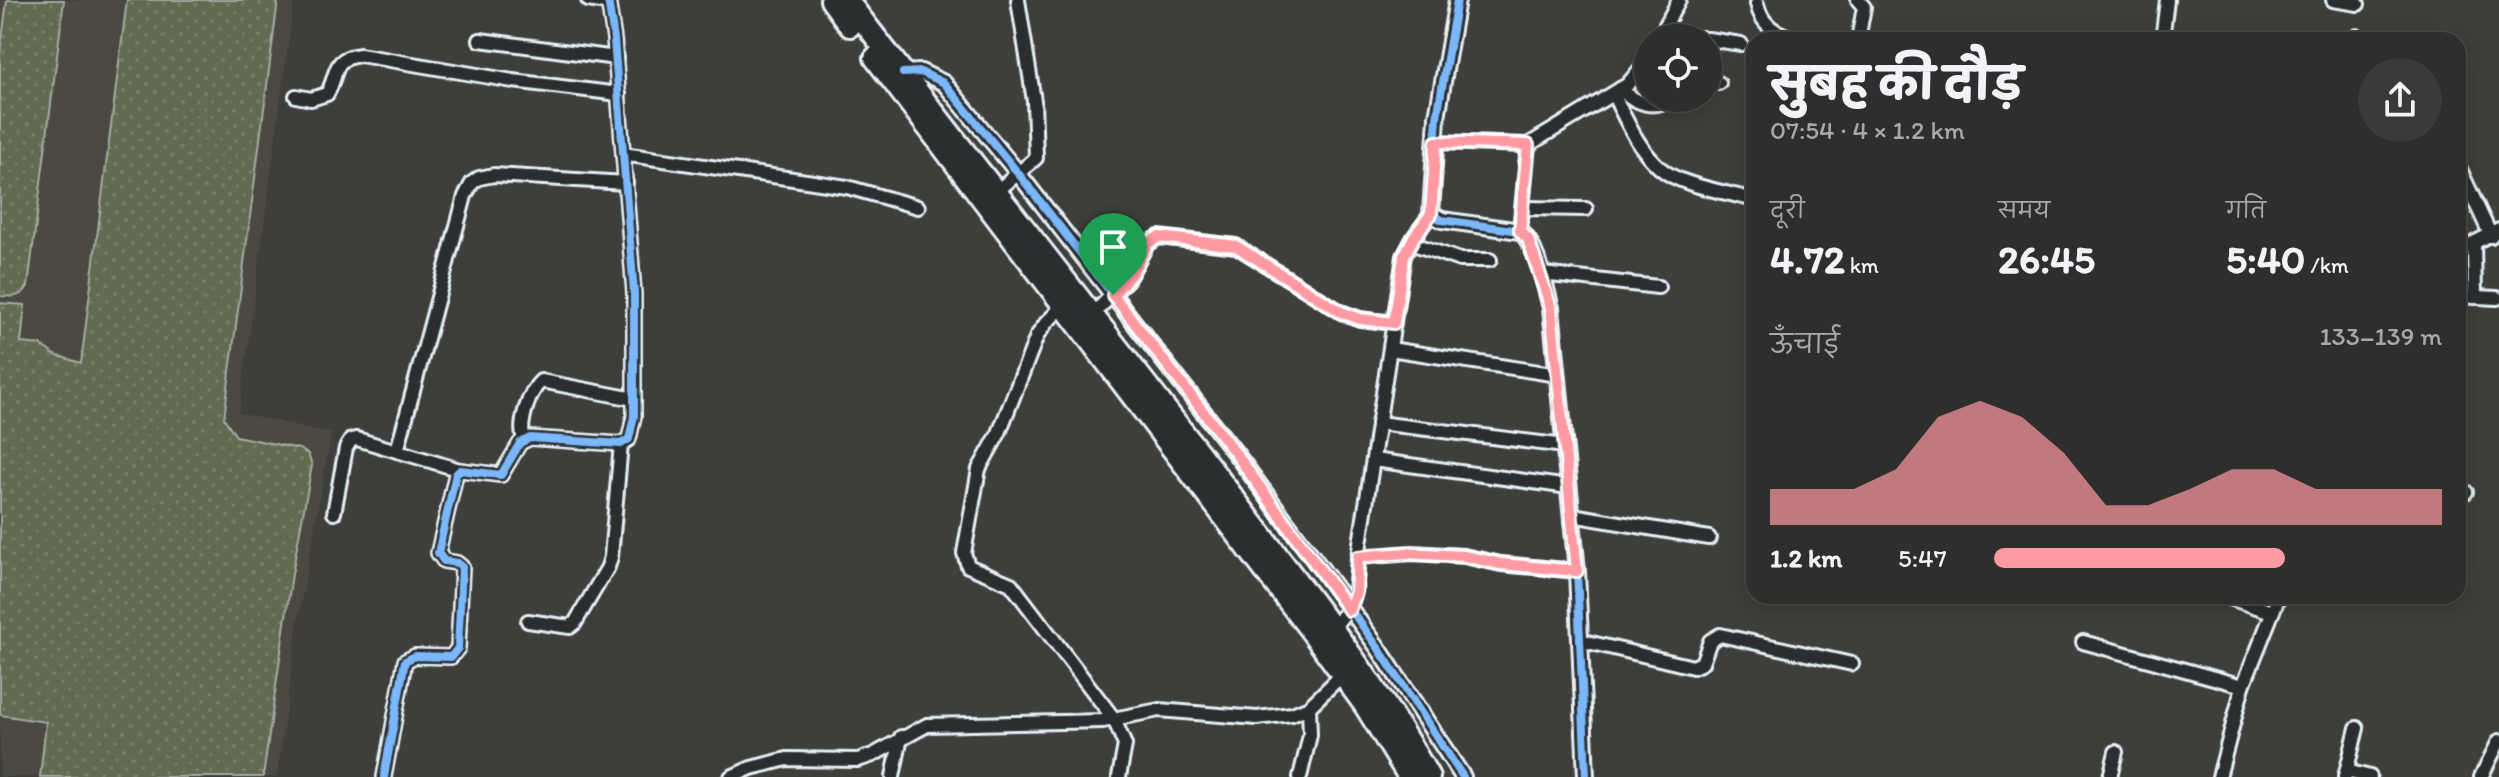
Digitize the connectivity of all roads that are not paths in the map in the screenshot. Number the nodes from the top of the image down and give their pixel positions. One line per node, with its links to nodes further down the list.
1 (588, 0): 10 (street)
2 (831, 0): 51 (highway)
3 (847, 0): 21 (highway)
4 (1018, 0): 30 (street)
5 (1457, 0): 27 (street)
6 (1679, 0): 13 (street)
7 (1858, 0): 15 (street)
8 (2167, 0): 16 (street)
9 (2333, 0): 12 (street)
10 (608, 2): 20 (street)
11 (1757, 4): 14 (street)
12 (2358, 4)
13 (1666, 24)
14 (1780, 32)
15 (1859, 32)
16 (2163, 32)
17 (480, 40): 20 (street)
18 (1722, 41): 19 (street)
19 (1741, 44)
20 (616, 58): 24 (street)
21 (903, 73): 30 (street); 33 (highway)
22 (1634, 78): 23 (street)
23 (1616, 92): 26 (street); 28 (street); 34 (street)
24 (619, 94): 25 (street); 29 (street)
25 (296, 96)
26 (1634, 100)
27 (1436, 142): 28 (street); 38 (street)
28 (1528, 145): 36 (street)
29 (623, 154): 32 (street); 35 (street)
30 (1018, 173): 33 (street); 47 (street)
31 (2466, 180): 40 (street)
32 (626, 183): 56 (street); 61 (street)
33 (995, 193): 52 (highway)
34 (1746, 198)
35 (918, 207)
36 (1522, 208): 37 (street); 39 (street)
37 (1586, 209)
38 (1431, 214): 39 (street); 41 (street)
39 (1520, 231): 45 (street)
40 (2495, 233): 42 (street)
41 (1411, 243): 44 (street); 53 (street)
42 (2474, 244): 43 (street); 49 (street)
43 (2466, 248)
44 (1490, 260)
45 (1542, 274): 46 (street); 55 (street)
46 (1658, 287)
47 (1113, 295): 52 (street); 53 (street); 72 (street)
48 (2466, 296): 49 (street)
49 (2475, 297): 50 (street)
50 (2497, 298)
51 (1063, 306): 79 (highway); 82 (street)
52 (1092, 315): 75 (highway)
53 (1394, 323): 54 (street)
54 (1390, 349): 55 (street); 57 (street)
55 (1558, 375): 60 (street)
56 (634, 399): 58 (street); 59 (street)
57 (1378, 423): 60 (street); 62 (street)
58 (524, 439): 59 (street); 63 (street)
59 (621, 444): 74 (street)
60 (1565, 446): 64 (street)
61 (397, 451): 63 (street); 65 (street)
62 (1373, 460): 64 (street); 68 (street)
63 (460, 470): 89 (street)
64 (1569, 487): 66 (street)
65 (334, 513)
66 (1572, 515): 67 (street); 69 (street)
67 (1709, 538)
68 (1358, 557): 69 (street); 72 (street)
69 (1577, 571): 76 (street)
70 (2248, 604): 73 (street)
71 (2276, 604): 73 (street)
72 (1349, 610): 75 (street); 96 (street)
73 (2272, 612): 80 (street)
74 (528, 621)
75 (1332, 628): 79 (highway)
76 (1579, 640): 78 (street); 97 (street)
77 (2083, 642): 80 (street)
78 (1852, 664)
79 (1349, 668): 81 (street); 94 (highway); 95 (highway)
80 (2243, 686): 99 (street)
81 (1309, 707): 82 (street); 93 (street)
82 (1114, 719): 84 (street); 92 (street)
83 (2357, 728): 88 (street)
84 (901, 737): 87 (street); 91 (street)
85 (2499, 741): 101 (street)
86 (2116, 752): 98 (street)
87 (751, 773): 90 (street)
88 (2346, 774): 100 (street)
89 (384, 777)
90 (731, 777)
91 (893, 777)
92 (1119, 777)
93 (1300, 777)
94 (1409, 777)
95 (1429, 777)
96 (1463, 777)
97 (1586, 777)
98 (2110, 777)
99 (2219, 777)
100 (2370, 777)
101 (2481, 777)

